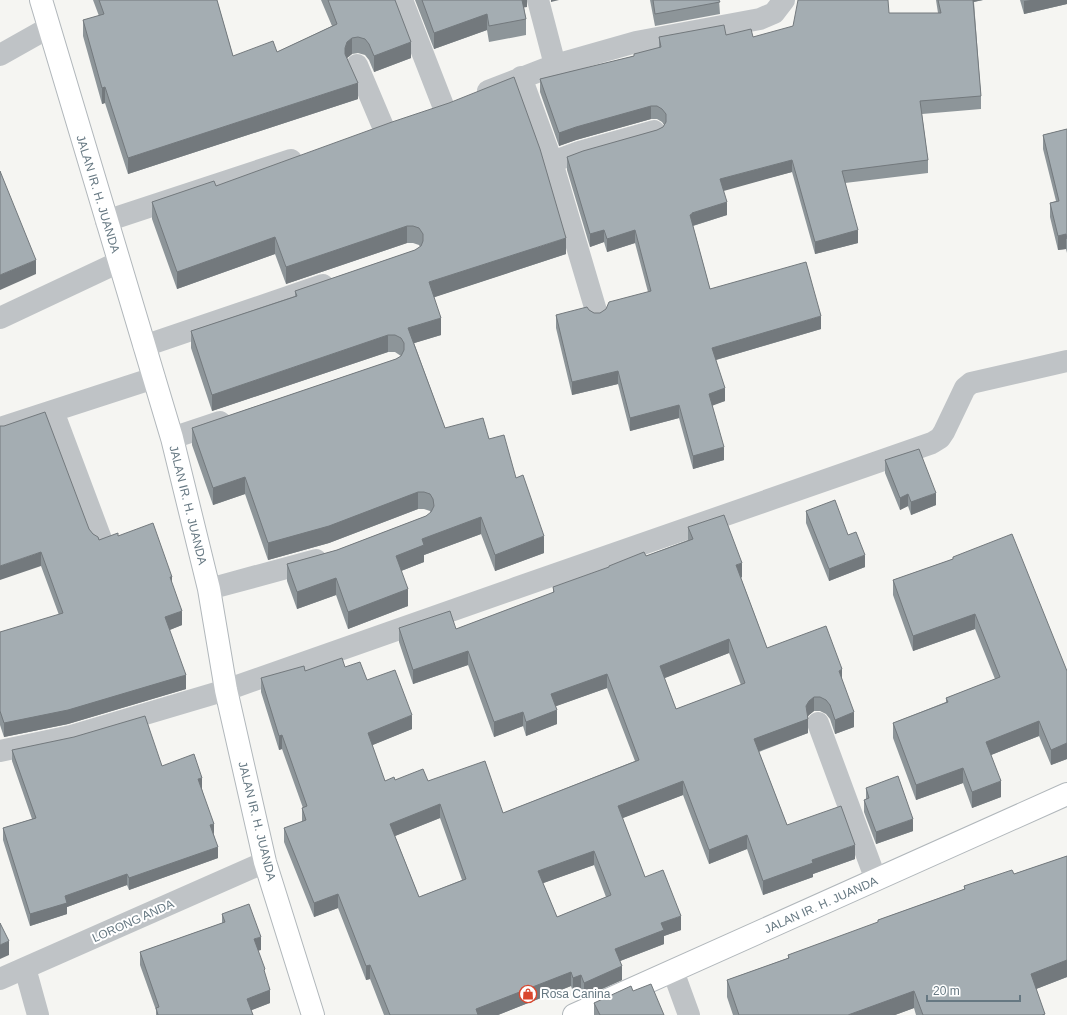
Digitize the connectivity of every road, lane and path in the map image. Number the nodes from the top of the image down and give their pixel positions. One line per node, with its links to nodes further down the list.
1 (40, 0): 5 (main road, JALAN IR. H. JUANDA)
2 (402, 0): 10 (street)
3 (538, 0): 8 (street)
4 (784, 0): 8 (street)
5 (48, 28): 6 (street); 16 (main road, JALAN IR. H. JUANDA)
6 (0, 55)
7 (357, 64): 12 (street)
8 (555, 65): 9 (street)
9 (521, 77): 10 (street); 15 (street)
10 (444, 108): 11 (street)
11 (424, 115)
12 (404, 122)
13 (654, 130): 15 (street)
14 (309, 154): 16 (street)
15 (552, 162): 19 (street)
16 (106, 221): 17 (main road, JALAN IR. H. JUANDA)
17 (119, 262): 20 (street); 21 (main road, JALAN IR. H. JUANDA)
18 (344, 278): 21 (street)
19 (597, 314)
20 (0, 318)
21 (144, 346): 23 (main road, JALAN IR. H. JUANDA)
22 (1067, 361): 31 (street)
23 (154, 378): 24 (street); 27 (main road, JALAN IR. H. JUANDA)
24 (53, 411): 26 (street); 28 (street)
25 (238, 416): 27 (street)
26 (0, 428)
27 (172, 438): 30 (main road, JALAN IR. H. JUANDA)
28 (101, 539)
29 (333, 555): 30 (street)
30 (209, 589): 31 (main road, JALAN IR. H. JUANDA)
31 (226, 690): 33 (street); 35 (main road, JALAN IR. H. JUANDA)
32 (818, 723): 36 (street)
33 (0, 751)
34 (1067, 794): 36 (main road, JALAN IR. H. JUANDA)
35 (265, 862): 37 (street, LORONG ANDA); 41 (main road, JALAN IR. H. JUANDA)
36 (876, 880): 38 (main road, JALAN IR. H. JUANDA)
37 (25, 968): 39 (street, LORONG ANDA); 40 (street)
38 (673, 971): 42 (main road, JALAN IR. H. JUANDA); 43 (street)
39 (0, 979)
40 (38, 1015)
41 (313, 1015)
42 (574, 1015)
43 (689, 1015)

